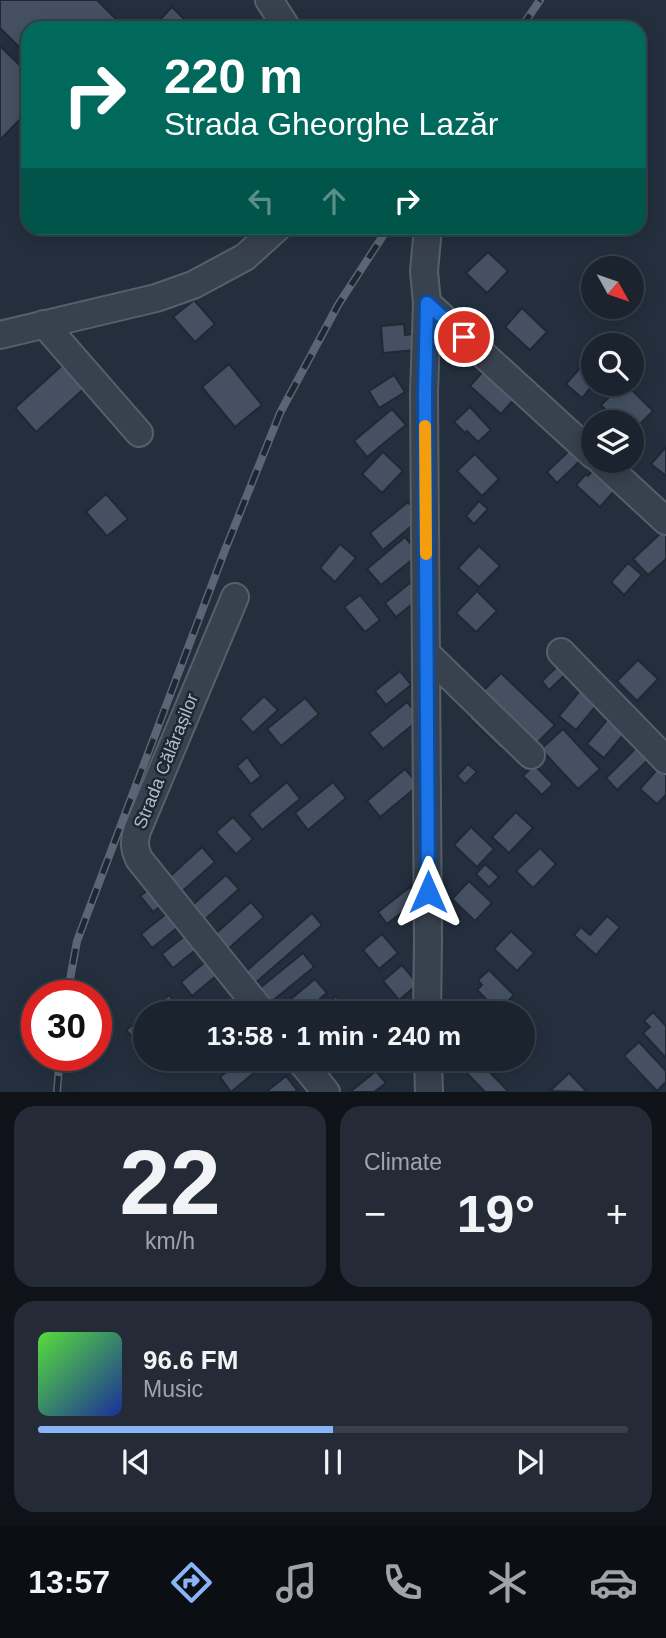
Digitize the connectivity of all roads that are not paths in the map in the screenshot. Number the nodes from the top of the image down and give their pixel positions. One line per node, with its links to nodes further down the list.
1 (269, 0): 2 (street)
2 (282, 21)
3 (269, 235): 6 (street)
4 (427, 235): 5 (street)
5 (427, 303): 9 (street); 14 (street)
6 (44, 324): 7 (street); 8 (street)
7 (0, 335)
8 (139, 433)
9 (581, 443)
10 (614, 473): 11 (street)
11 (666, 521)
12 (235, 597): 17 (street, Strada Călărașilor)
13 (561, 652): 16 (street)
14 (426, 653): 15 (street); 18 (street)
15 (531, 755)
16 (666, 760)
17 (253, 1001)
18 (427, 1001)
19 (309, 1071): 21 (street)
20 (428, 1071): 22 (street)
21 (326, 1092)
22 (429, 1092)

